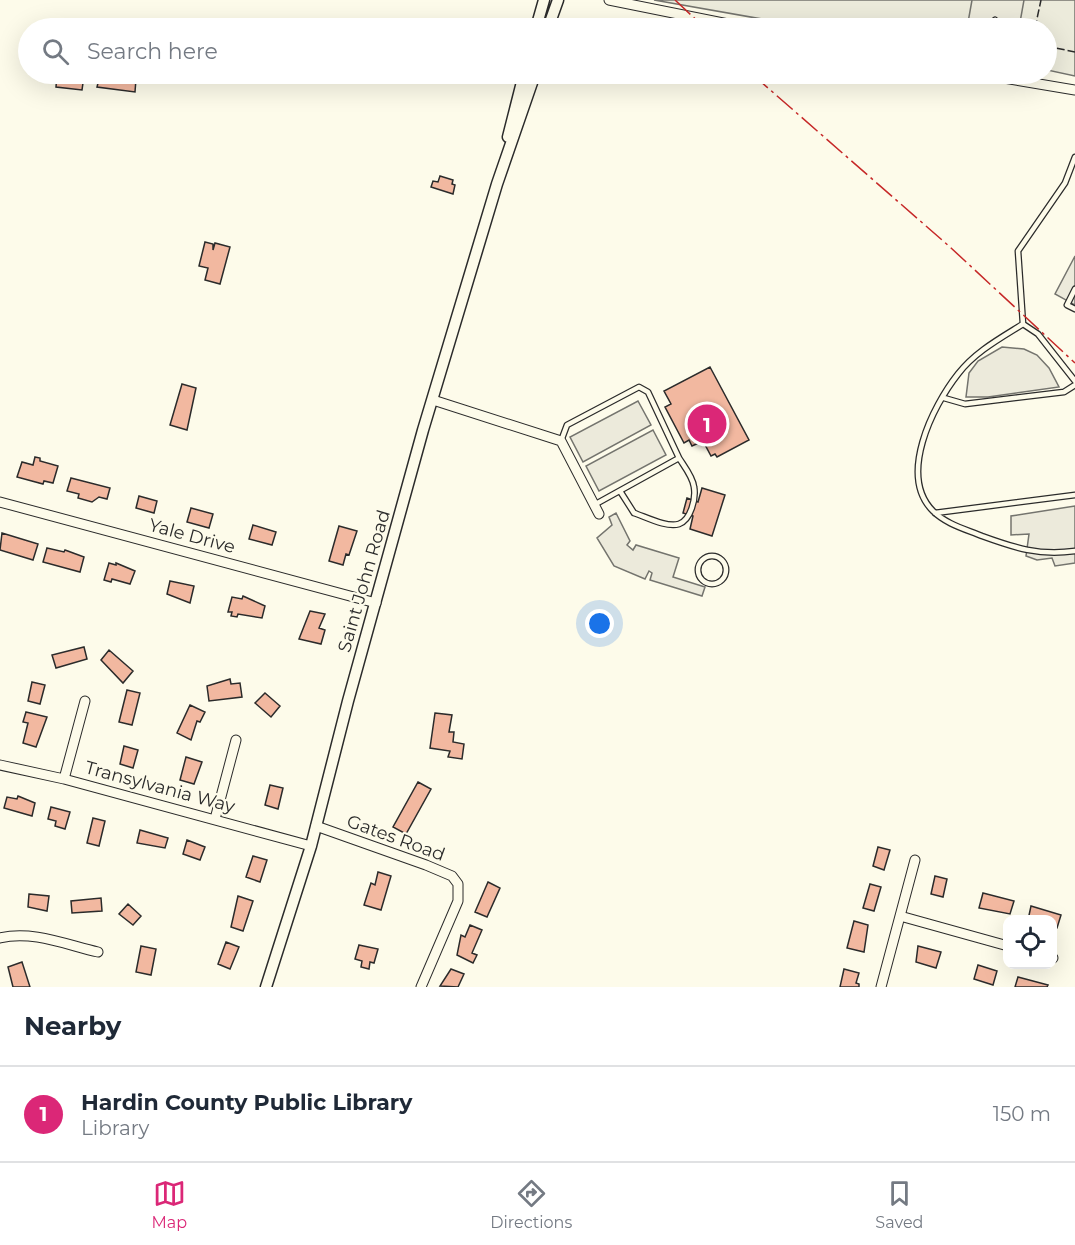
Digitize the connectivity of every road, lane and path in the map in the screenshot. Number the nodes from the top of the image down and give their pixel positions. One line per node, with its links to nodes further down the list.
1 (544, 0): 4 (street)
2 (558, 0): 5 (street)
3 (609, 0): 6 (street)
4 (539, 18)
5 (552, 18)
6 (698, 18)
7 (522, 84): 12 (street, Saint John Road)
8 (532, 84): 12 (street, Saint John Road)
9 (1039, 84): 10 (street)
10 (1075, 90)
11 (1075, 157): 15 (lane)
12 (497, 184): 19 (street, Saint John Road)
13 (1075, 289): 14 (lane)
14 (1075, 309)
15 (1023, 324): 16 (lane); 18 (lane)
16 (1075, 381)
17 (1075, 386): 18 (lane)
18 (944, 398): 26 (lane)
19 (433, 400): 20 (street); 29 (street, Saint John Road)
20 (561, 441): 21 (lane); 25 (street)
21 (679, 458): 22 (lane); 22 (lane)
22 (620, 491): 25 (lane)
23 (1075, 495): 26 (lane)
24 (0, 502): 29 (street, Yale Drive)
25 (597, 510)
26 (935, 513): 27 (lane)
27 (1075, 551)
28 (700, 576): 28 (lane)
29 (376, 603): 35 (street, Saint John Road)
30 (85, 701): 33 (street)
31 (236, 740): 34 (street)
32 (0, 765): 33 (street, Transylvania Way)
33 (64, 779): 34 (street, Transylvania Way)
34 (215, 819): 36 (street, Transylvania Way)
35 (316, 826): 36 (street, Saint John Road); 43 (street, Gates Road)
36 (311, 846): 42 (street, Saint John Road)
37 (915, 860): 38 (street)
38 (900, 916): 40 (street); 44 (street)
39 (0, 938): 41 (street)
40 (1003, 945)
41 (98, 952)
42 (266, 987)
43 (420, 987)
44 (881, 987)

